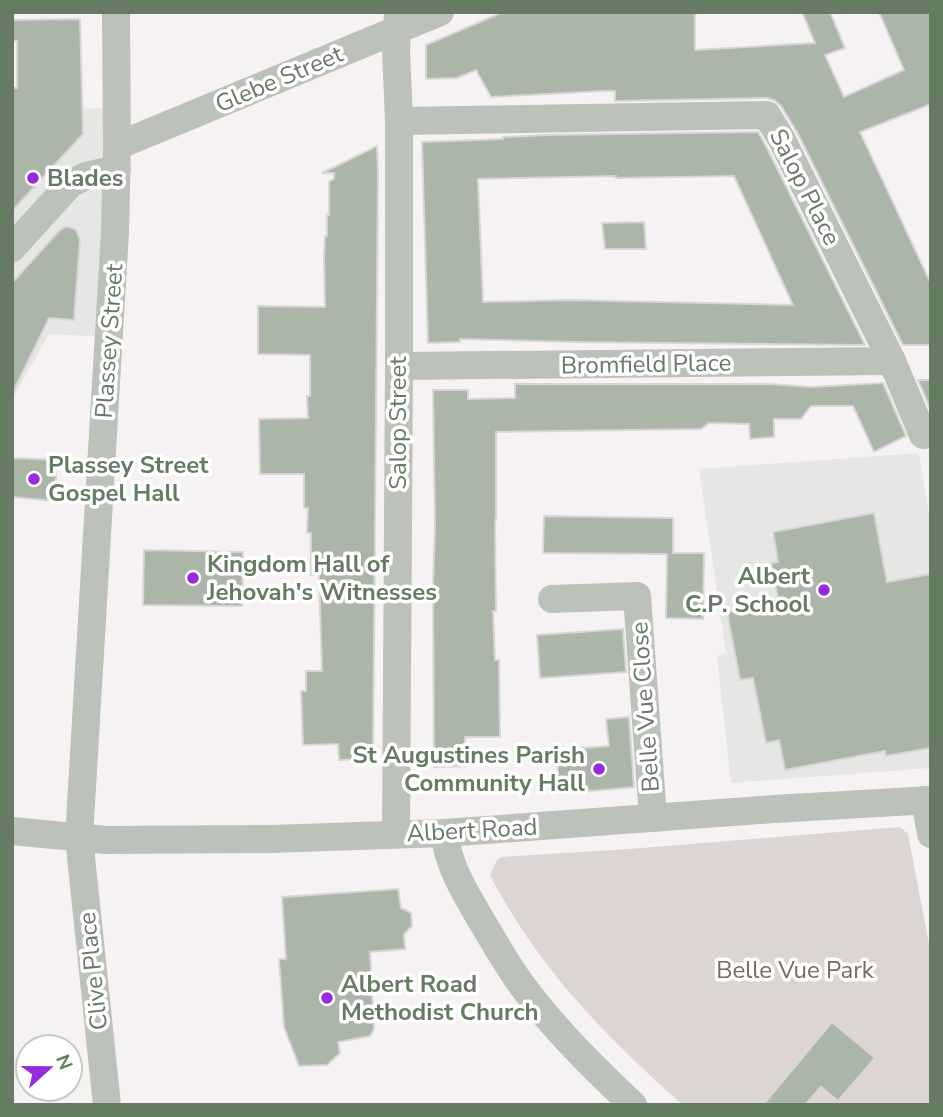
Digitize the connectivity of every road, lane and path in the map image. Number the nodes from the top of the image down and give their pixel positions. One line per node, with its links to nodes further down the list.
1 (116, 12): 5 (street, Plassey Street)
2 (440, 12): 3 (street, Glebe Street)
3 (398, 21): 4 (street, Salop Street); 5 (street, Glebe Street)
4 (399, 121): 7 (street, Salop Place); 8 (street, Salop Street)
5 (117, 158): 6 (street, Glebe Street); 17 (street, Plassey Street)
6 (12, 248)
7 (892, 362): 8 (street, Bromfield Place); 9 (street, Salop Place)
8 (399, 366): 15 (street, Salop Street)
9 (931, 434)
10 (552, 599): 12 (street, Belle Vue Close)
11 (928, 800): 12 (street, Albert Road); 16 (street)
12 (653, 818): 14 (street, Albert Road)
13 (12, 831): 17 (street, Albert Road)
14 (444, 832): 15 (street, Albert Road); 19 (street)
15 (396, 834): 17 (street, Albert Road)
16 (931, 834)
17 (79, 838): 18 (street, Clive Place)
18 (107, 1105)
19 (634, 1105)

